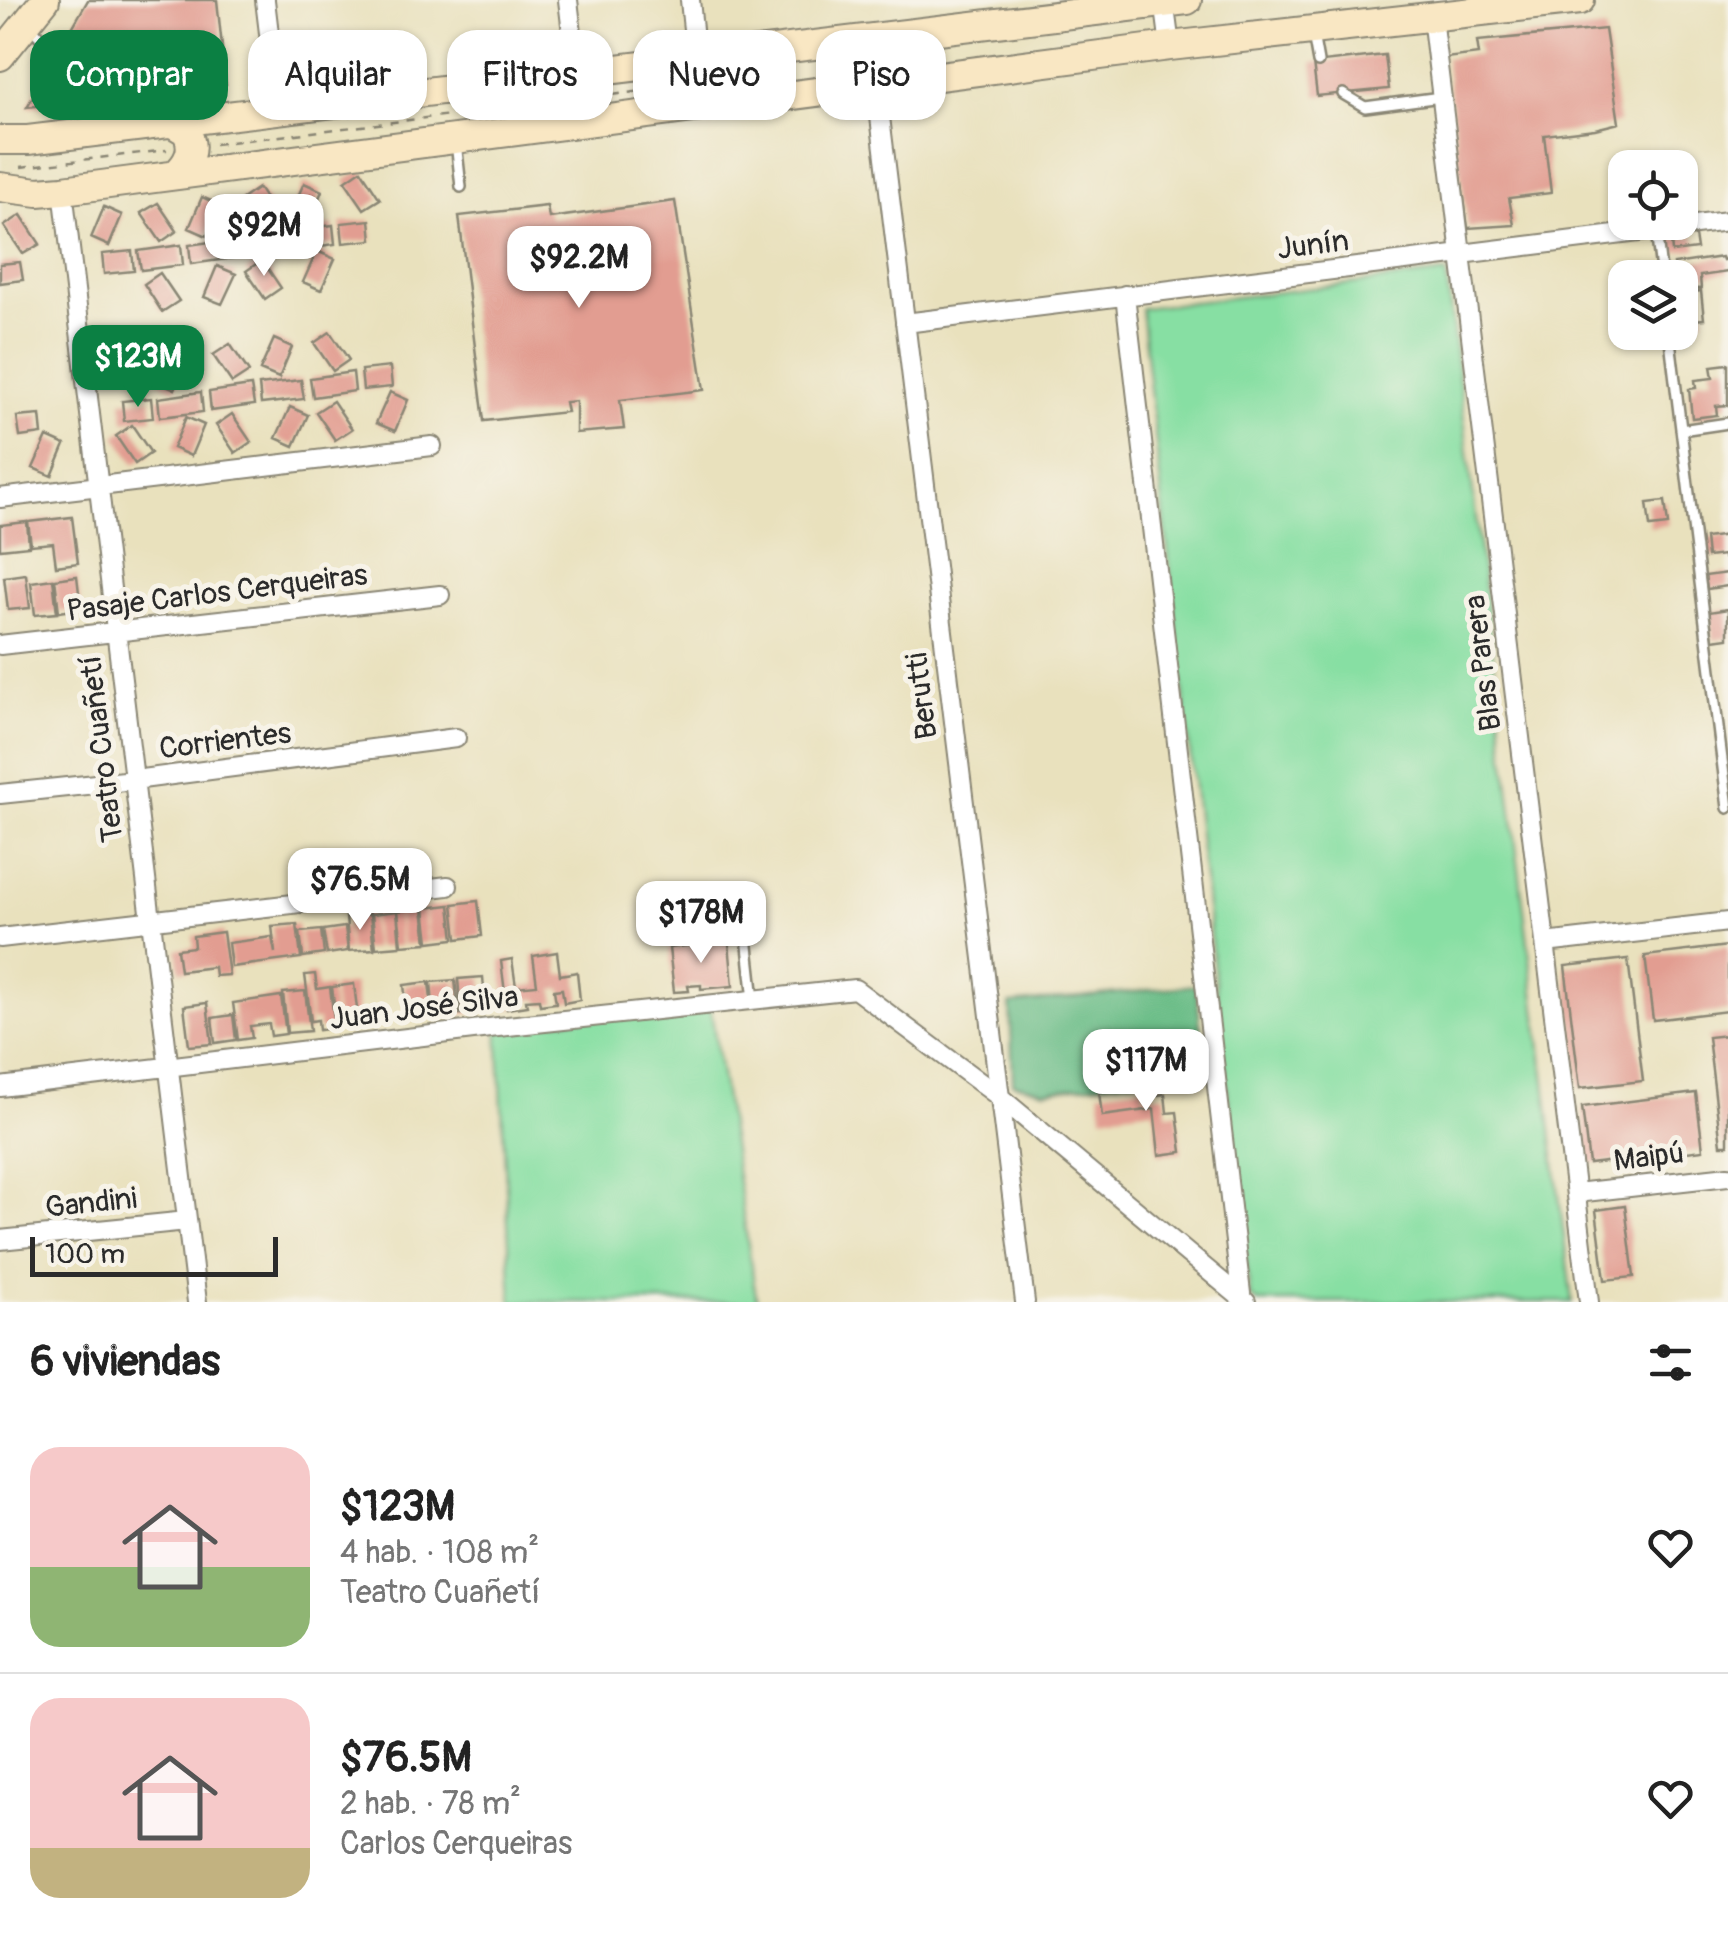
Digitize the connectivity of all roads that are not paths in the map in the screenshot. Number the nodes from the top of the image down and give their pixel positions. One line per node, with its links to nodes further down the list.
1 (46, 0): 8 (main road)
2 (266, 0): 9 (street)
3 (568, 0): 10 (street)
4 (690, 0): 11 (street)
5 (1580, 0): 7 (main road)
6 (1171, 1): 13 (street); 14 (main road)
7 (1432, 17): 12 (main road); 21 (street, Blas Parera)
8 (28, 24): 15 (main road); 25 (lane)
9 (269, 30)
10 (572, 30)
11 (693, 30)
12 (1313, 31): 13 (main road); 16 (lane)
13 (1170, 46): 17 (main road)
14 (796, 47)
15 (0, 56)
16 (1318, 62)
17 (946, 75)
18 (816, 87): 20 (main road)
19 (1343, 94): 21 (lane)
20 (613, 97)
21 (1441, 98): 35 (street, Blas Parera)
22 (248, 112): 25 (main road)
23 (515, 120): 26 (main road)
24 (880, 120): 37 (street, Berutti)
25 (155, 123): 27 (main road); 28 (main road)
26 (456, 139): 28 (main road); 30 (lane)
27 (14, 140): 29 (main road)
28 (175, 175): 31 (main road)
29 (9, 181): 31 (main road)
30 (461, 187)
31 (63, 190): 42 (street, Teatro Cuañetí)
32 (1728, 222): 33 (street, Junín)
33 (1698, 225)
34 (1608, 236): 35 (street, Junín)
35 (1461, 254): 36 (street, Junín); 56 (street, Blas Parera)
36 (1125, 295): 37 (street, Junín); 65 (street)
37 (905, 324): 60 (street, Berutti)
38 (1671, 350): 40 (lane)
39 (1728, 424): 40 (lane)
40 (1681, 430): 50 (lane)
41 (432, 446): 42 (street)
42 (98, 487): 43 (street); 45 (street, Teatro Cuañetí)
43 (0, 498)
44 (440, 594): 45 (street, Pasaje Carlos Cerqueiras)
45 (116, 633): 46 (street, Pasaje Carlos Cerqueiras); 48 (street, Teatro Cuañetí)
46 (0, 645)
47 (456, 738): 48 (street, Corrientes)
48 (134, 780): 49 (street, Corrientes); 52 (street, Teatro Cuañetí)
49 (0, 794)
50 (1728, 808)
51 (448, 886): 52 (street)
52 (150, 919): 55 (street); 58 (street, Teatro Cuañetí)
53 (1728, 922): 56 (street)
54 (746, 928): 57 (lane)
55 (0, 938)
56 (1545, 943): 62 (street, Blas Parera)
57 (754, 1000): 58 (street, Juan José Silva); 60 (street, Juan José Silva)
58 (168, 1066): 59 (street, Juan José Silva); 63 (street, Teatro Cuañetí)
59 (0, 1087)
60 (1001, 1098): 65 (street); 67 (street, Berutti)
61 (1728, 1176): 62 (street, Maipú)
62 (1576, 1194): 68 (street, Blas Parera)
63 (187, 1221): 64 (street, Gandini); 66 (street, Teatro Cuañetí)
64 (0, 1240)
65 (1243, 1301)
66 (196, 1302)
67 (1025, 1302)
68 (1589, 1302)

